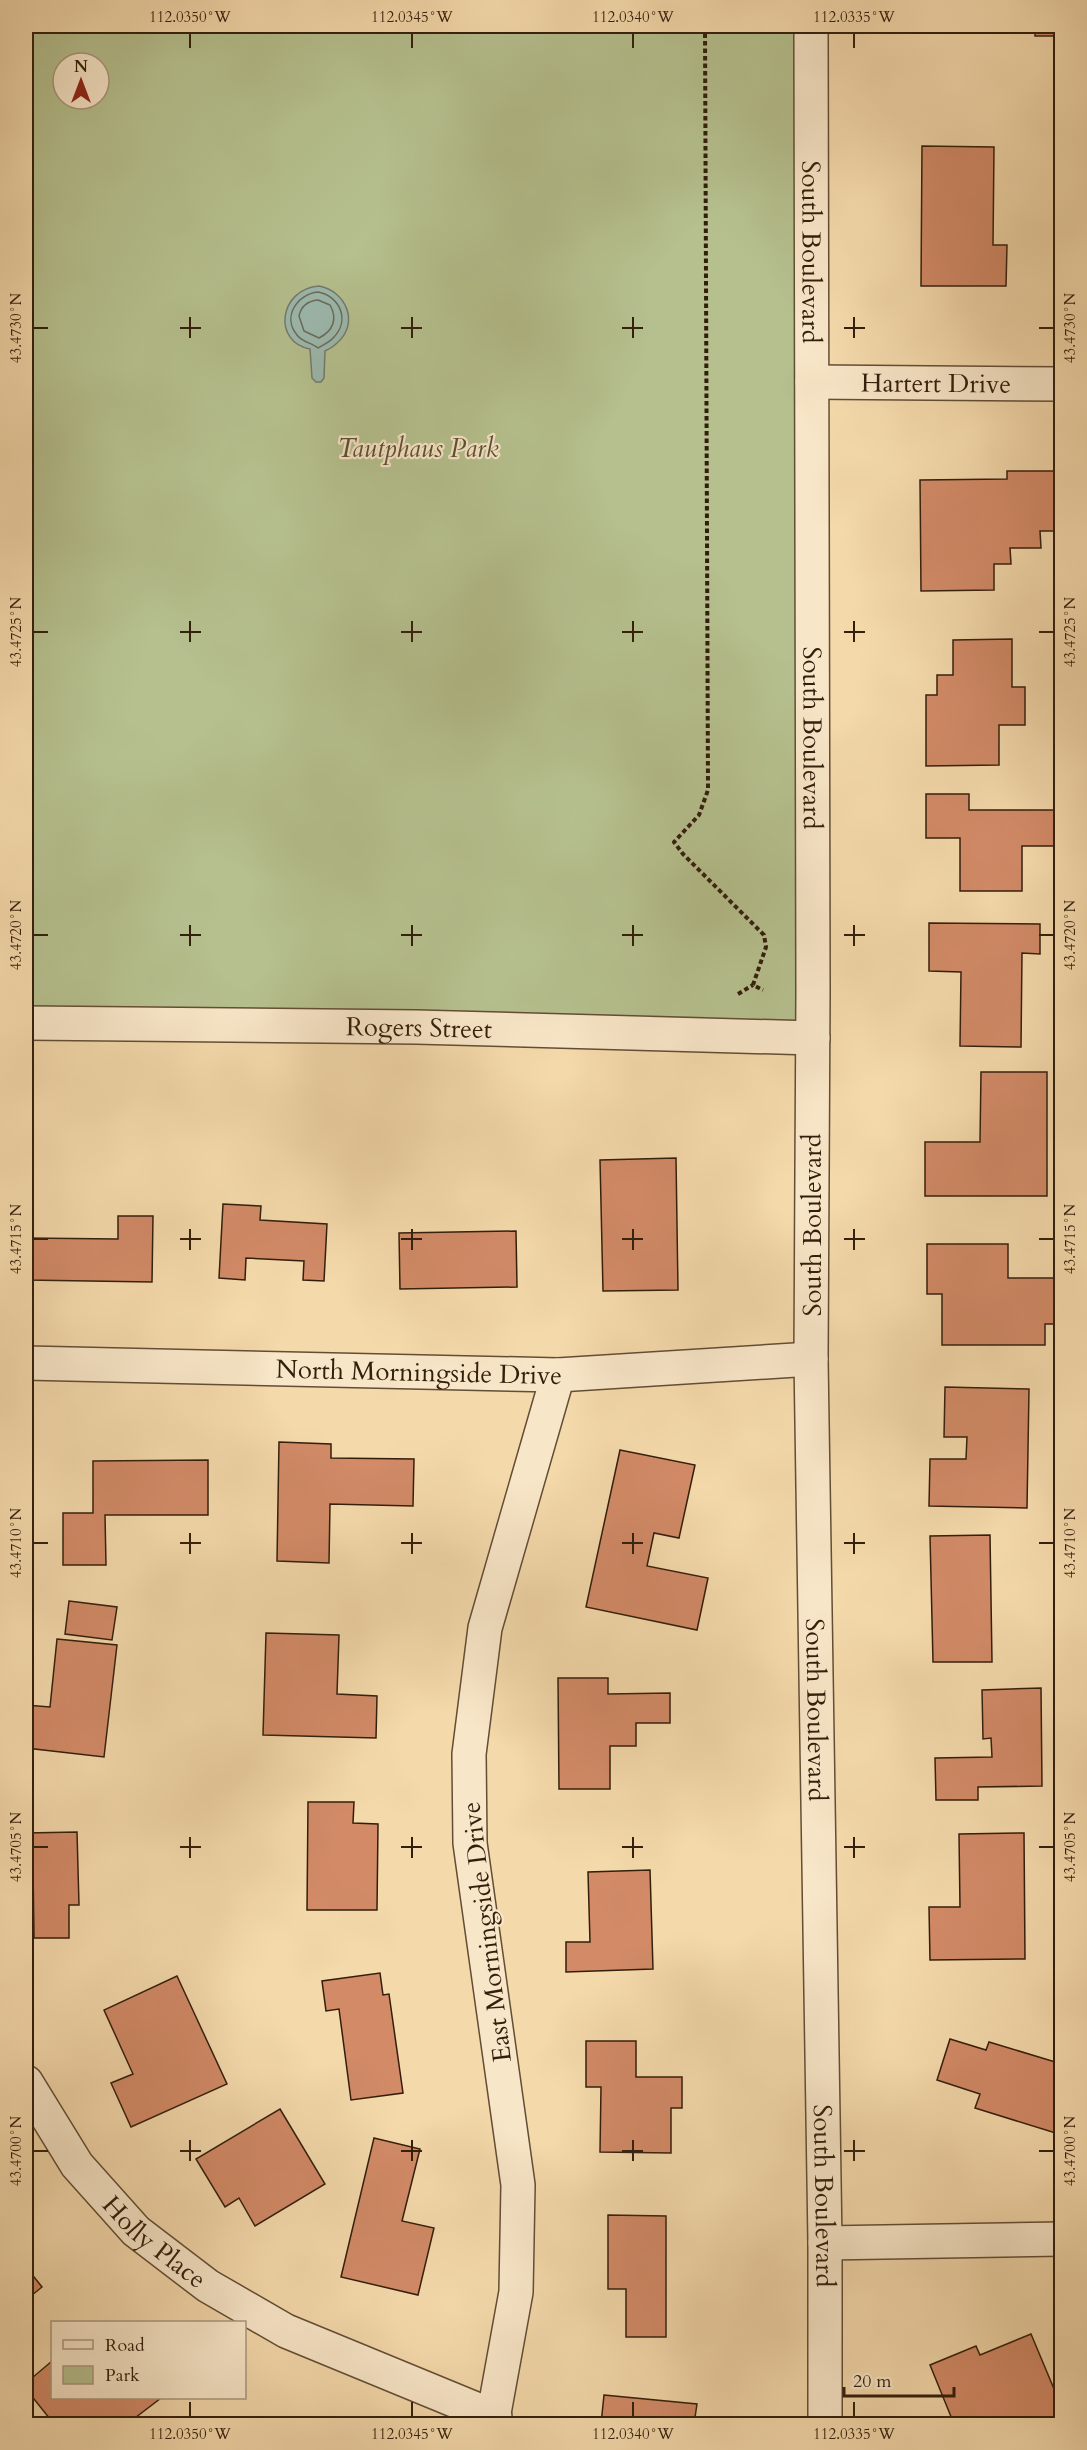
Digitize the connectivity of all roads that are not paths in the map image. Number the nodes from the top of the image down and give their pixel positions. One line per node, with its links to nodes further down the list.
1 (811, 26): 2 (street, South Boulevard)
2 (812, 382): 3 (street, Hartert Drive); 5 (street, South Boulevard)
3 (1062, 384)
4 (26, 1023): 5 (street, Rogers Street)
5 (813, 1038): 6 (street, South Boulevard)
6 (811, 1359): 8 (street, North Morningside Drive); 11 (street, South Boulevard)
7 (26, 1363): 8 (street, North Morningside Drive)
8 (558, 1376): 12 (street, East Morningside Drive)
9 (26, 2082): 12 (street, Holly Place)
10 (1062, 2239): 11 (street)
11 (825, 2243): 13 (street, South Boulevard)
12 (494, 2421)
13 (825, 2424)

